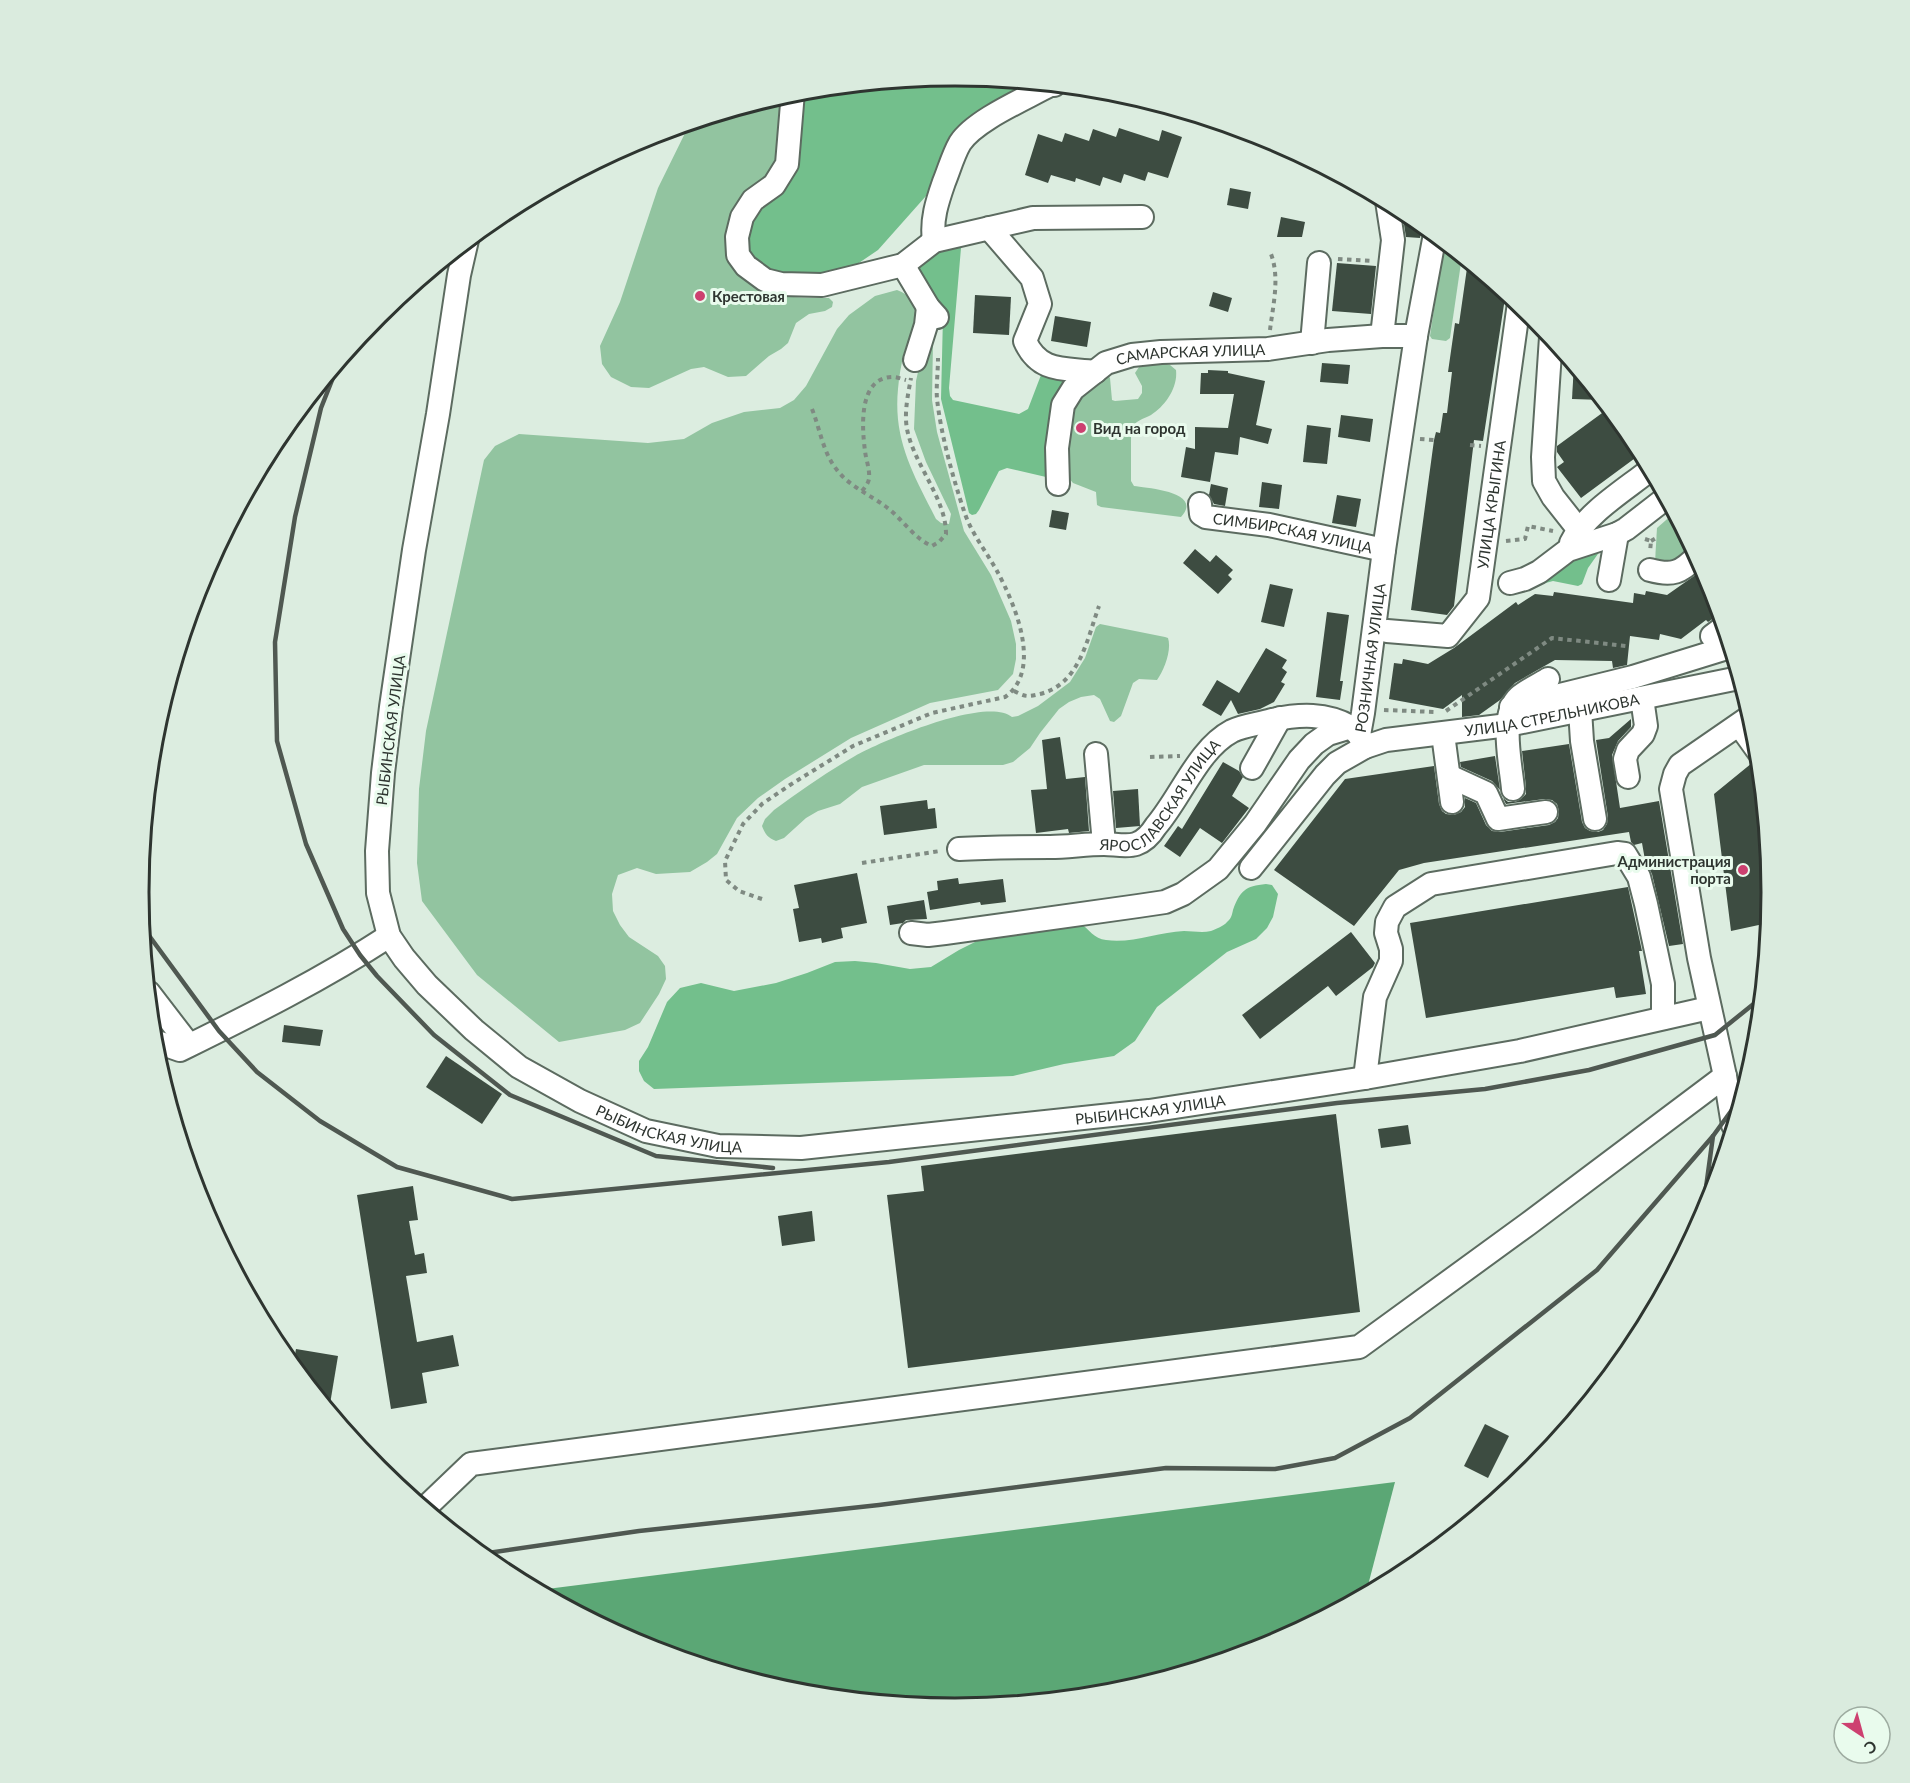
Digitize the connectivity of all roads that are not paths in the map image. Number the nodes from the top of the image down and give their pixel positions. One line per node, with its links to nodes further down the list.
1 (1041, 90): 6 (street)
2 (792, 102): 10 (street)
3 (1389, 213): 12 (street)
4 (1142, 217): 5 (street)
5 (989, 228): 6 (street); 17 (street)
6 (934, 241): 10 (street)
7 (1433, 243): 13 (street, РОЗНИЧНАЯ УЛИЦА)
8 (464, 252): 52 (street, РЫБИНСКАЯ УЛИЦА)
9 (1327, 263): 14 (street)
10 (903, 266): 16 (street)
11 (1517, 314): 29 (street, УЛИЦА КРЫГИНА)
12 (1382, 336): 13 (street, САМАРСКАЯ УЛИЦА); 14 (street, САМАРСКАЯ УЛИЦА)
13 (1416, 336): 24 (street, РОЗНИЧНАЯ УЛИЦА)
14 (1312, 343): 17 (street, САМАРСКАЯ УЛИЦА)
15 (1550, 349): 23 (street)
16 (912, 370)
17 (1095, 372): 19 (street, САМАРСКАЯ УЛИЦА)
18 (1644, 474): 23 (street)
19 (1058, 484)
20 (1660, 502): 22 (street)
21 (1201, 509): 24 (street, СИМБИРСКАЯ УЛИЦА)
22 (1622, 531): 23 (street); 27 (street)
23 (1568, 537): 28 (street)
24 (1384, 550): 39 (street, РОЗНИЧНАЯ УЛИЦА)
25 (1691, 563): 26 (street)
26 (1650, 570)
27 (1609, 580)
28 (1510, 583)
29 (1387, 631)
30 (1720, 638): 35 (street)
31 (1733, 679): 33 (street, УЛИЦА СТРЕЛЬНИКОВА)
32 (1548, 680): 35 (street)
33 (1642, 698): 34 (street, УЛИЦА СТРЕЛЬНИКОВА); 43 (street)
34 (1580, 710): 35 (street, УЛИЦА СТРЕЛЬНИКОВА); 47 (street)
35 (1504, 714): 38 (street, УЛИЦА СТРЕЛЬНИКОВА); 44 (street)
36 (1280, 718): 39 (street, ЯРОСЛАВСКАЯ УЛИЦА); 41 (street); 48 (street, ЯРОСЛАВСКАЯ УЛИЦА)
37 (1743, 722): 54 (street)
38 (1453, 733): 39 (street, УЛИЦА СТРЕЛЬНИКОВА); 42 (street)
39 (1358, 736): 50 (street); 51 (street, РОЗНИЧНАЯ УЛИЦА)
40 (1096, 754): 48 (street)
41 (1252, 768)
42 (1449, 776): 45 (street); 46 (street)
43 (1628, 777)
44 (1513, 789)
45 (1452, 802)
46 (1546, 812)
47 (1595, 819)
48 (1104, 844): 49 (street, ЯРОСЛАВСКАЯ УЛИЦА)
49 (959, 849)
50 (1251, 868)
51 (911, 933)
52 (389, 936): 57 (street); 59 (street, РЫБИНСКАЯ УЛИЦА)
53 (157, 1005): 57 (street)
54 (1709, 1008): 55 (street, РЫБИНСКАЯ УЛИЦА); 58 (street)
55 (1663, 1018): 59 (street, РЫБИНСКАЯ УЛИЦА); 59 (street)
56 (163, 1044): 57 (street)
57 (189, 1045)
58 (1725, 1076): 60 (street); 61 (street)
59 (1365, 1078)
60 (1731, 1111)
61 (431, 1503)

